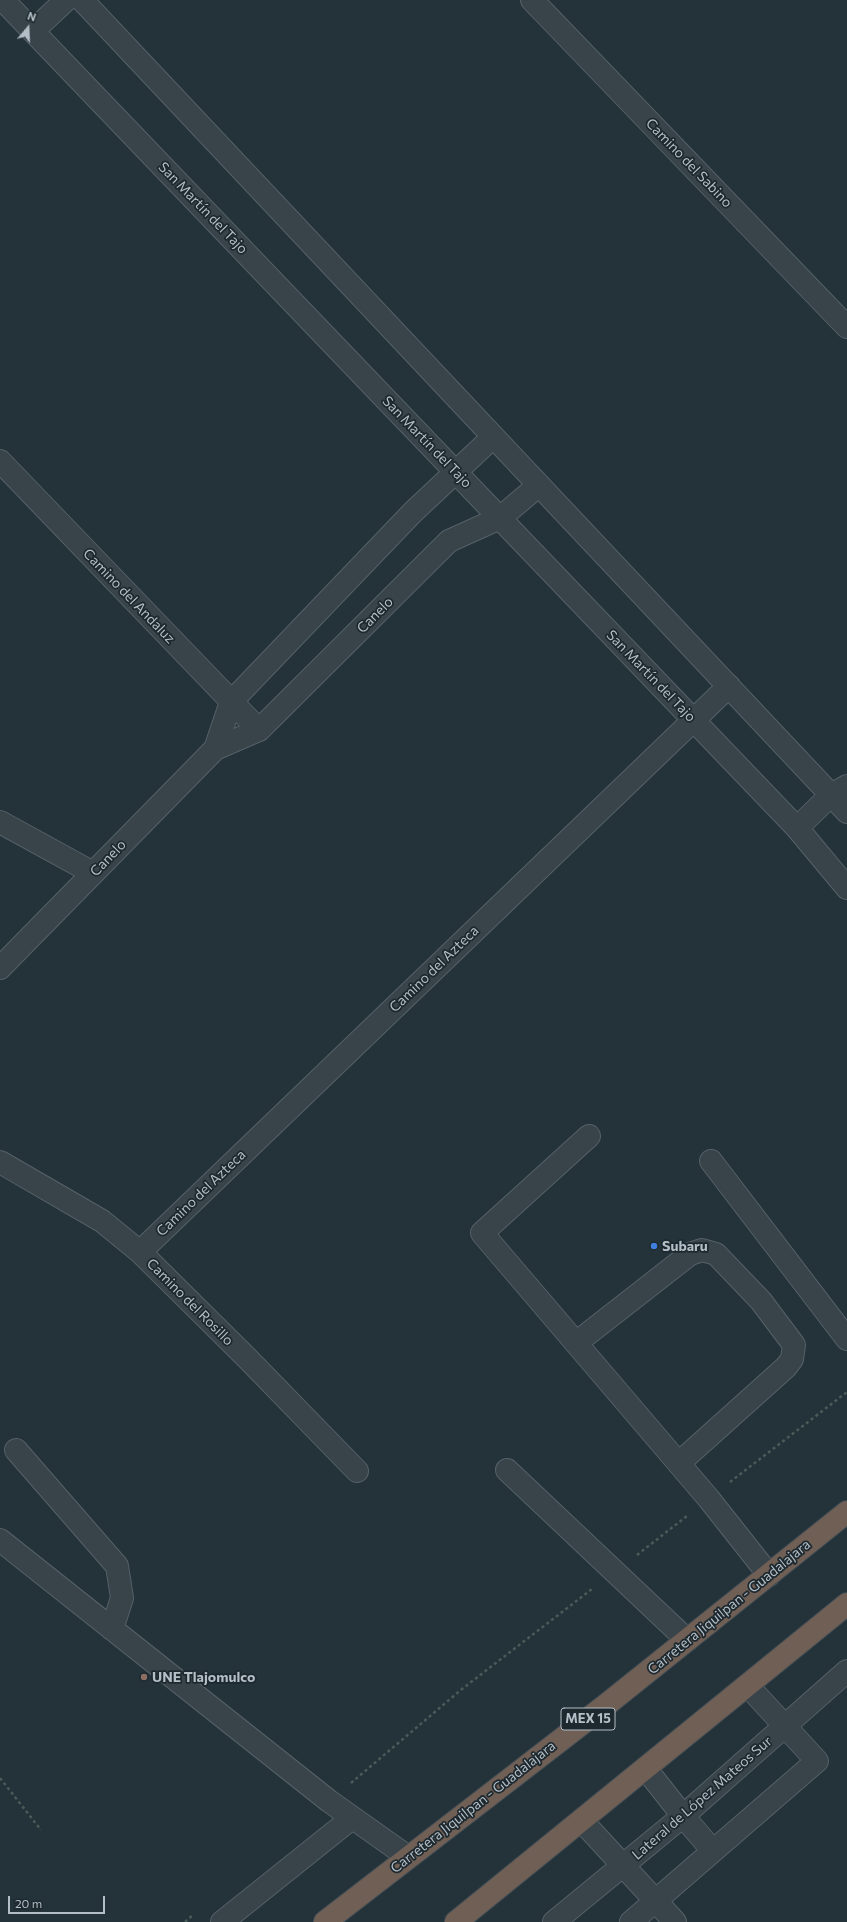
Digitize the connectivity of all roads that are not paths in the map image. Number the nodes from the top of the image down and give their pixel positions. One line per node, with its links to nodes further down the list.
1 (3, 0): 5 (street, San Martín del Tajo)
2 (66, 0): 5 (street)
3 (82, 0): 7 (street)
4 (532, 0): 6 (street, Camino del Sabino)
5 (33, 31): 9 (street, San Martín del Tajo)
6 (847, 327)
7 (493, 437): 9 (street, Canelo); 10 (street)
8 (0, 461): 13 (street, Camino del Andaluz)
9 (456, 472): 11 (street, San Martín del Tajo); 13 (street, Canelo)
10 (539, 485): 11 (street, Canelo); 12 (street)
11 (500, 518): 14 (street, San Martín del Tajo); 15 (street, Canelo)
12 (729, 686): 14 (street, Camino del Azteca); 17 (street)
13 (231, 702): 15 (street, Camino del Andaluz); 16 (street, Canelo)
14 (693, 720): 20 (street, San Martín del Tajo); 27 (street, Camino del Azteca)
15 (259, 730): 16 (street, Canelo)
16 (215, 749): 21 (street, Canelo)
17 (839, 791): 18 (street); 20 (street)
18 (847, 812)
19 (0, 822): 21 (street)
20 (797, 828): 22 (street, San Martín del Tajo)
21 (93, 873): 23 (street, Canelo)
22 (847, 888)
23 (0, 968)
24 (589, 1136): 29 (street)
25 (711, 1161): 28 (street)
26 (0, 1162): 27 (street, Camino del Rosillo)
27 (140, 1252): 33 (street, Camino del Rosillo)
28 (847, 1339)
29 (576, 1343): 31 (street); 31 (street)
30 (16, 1450): 38 (street)
31 (679, 1463): 36 (street)
32 (507, 1470): 39 (street)
33 (357, 1472)
34 (847, 1512): 36 (highway, Carretera Jiquilpan - Guadalajara / MEX 15)
35 (0, 1540): 38 (street)
36 (769, 1575): 39 (highway, Carretera Jiquilpan - Guadalajara / MEX 15)
37 (847, 1604): 41 (highway)
38 (112, 1629): 45 (street)
39 (687, 1640): 48 (highway, Carretera Jiquilpan - Guadalajara / MEX 15)
40 (847, 1671): 42 (street, Lateral de López Mateos Sur)
41 (748, 1686): 42 (street); 43 (highway)
42 (784, 1726): 44 (street, Lateral de López Mateos Sur); 47 (street)
43 (646, 1769): 44 (street); 46 (highway)
44 (683, 1816): 47 (street); 49 (street, Lateral de López Mateos Sur)
45 (352, 1818): 48 (street); 51 (street)
46 (582, 1821): 49 (street); 53 (highway)
47 (713, 1851): 50 (street)
48 (408, 1857): 52 (highway, Carretera Jiquilpan - Guadalajara / MEX 15)
49 (624, 1866): 50 (street); 54 (street, Lateral de López Mateos Sur)
50 (655, 1901): 55 (street); 56 (street)
51 (222, 1922)
52 (325, 1922)
53 (456, 1922)
54 (554, 1922)
55 (631, 1922)
56 (675, 1922)

